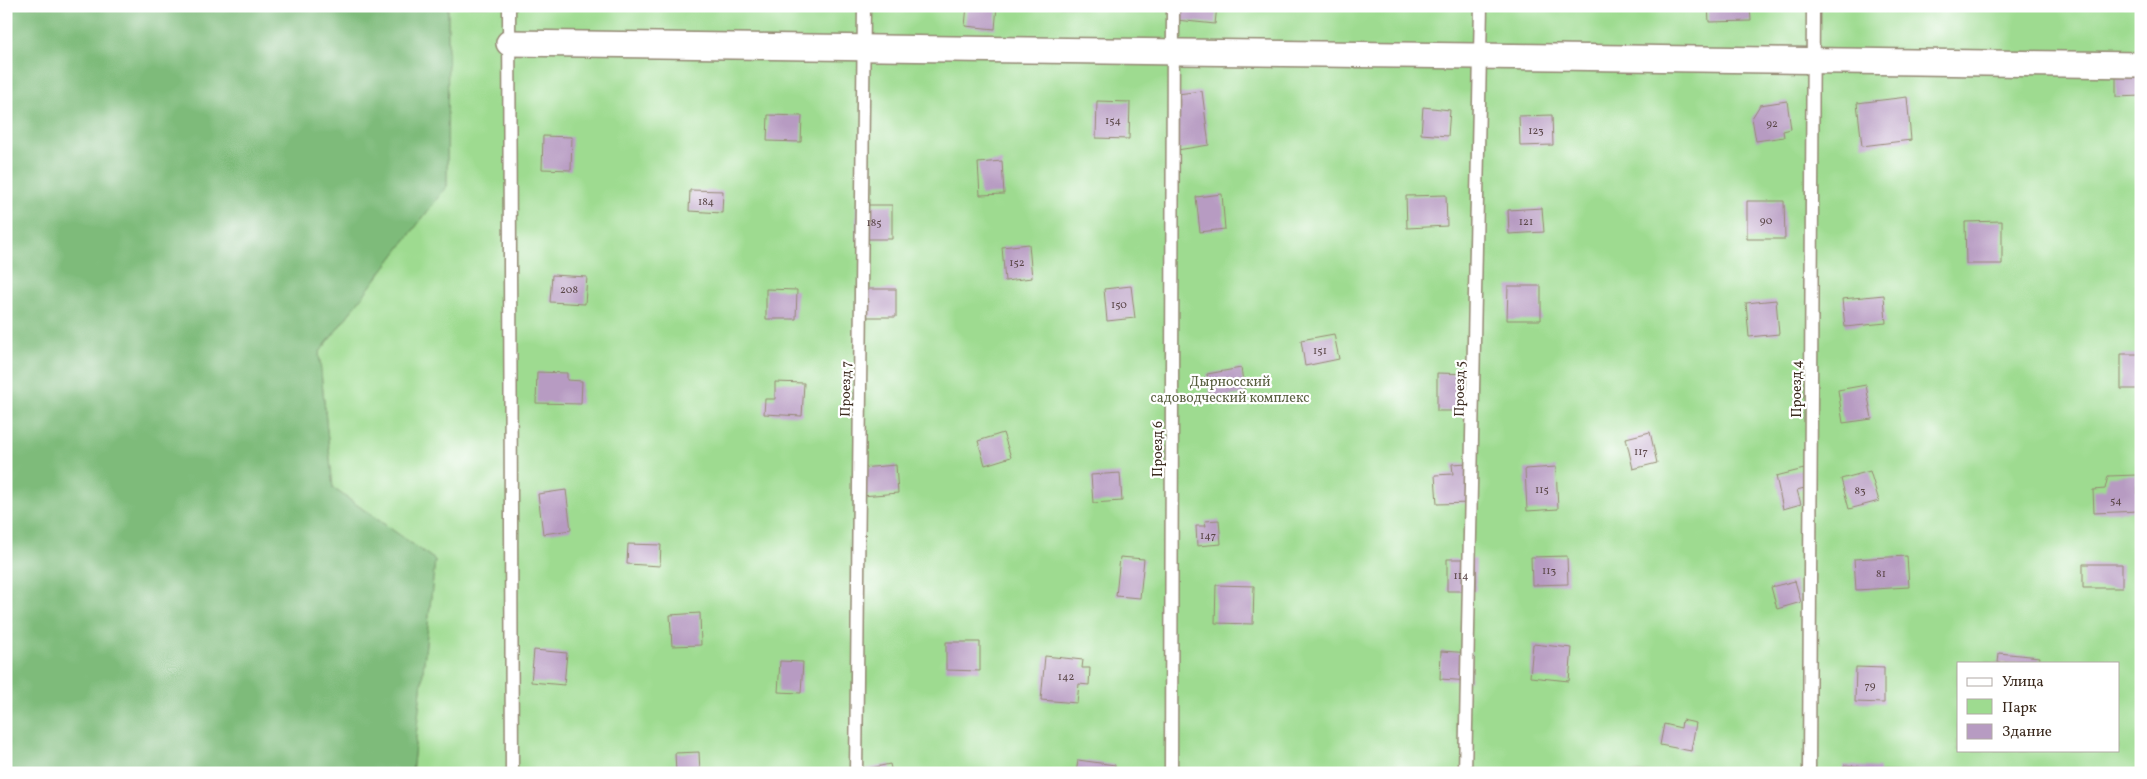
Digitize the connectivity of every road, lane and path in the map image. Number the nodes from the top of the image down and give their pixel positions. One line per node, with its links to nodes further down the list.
1 (508, 6): 6 (lane)
2 (864, 6): 7 (lane, Проезд 7)
3 (1173, 6): 8 (lane, Проезд 6)
4 (1481, 6): 9 (lane, Проезд 5)
5 (1813, 6): 10 (lane, Проезд 4)
6 (509, 43): 7 (street); 12 (lane)
7 (864, 48): 8 (street); 13 (lane, Проезд 7)
8 (1173, 52): 9 (street); 14 (lane, Проезд 6)
9 (1481, 56): 10 (street); 15 (lane, Проезд 5)
10 (1812, 61): 11 (street); 16 (lane, Проезд 4)
11 (2141, 65)
12 (512, 773)
13 (856, 773)
14 (1171, 773)
15 (1465, 773)
16 (1809, 773)

